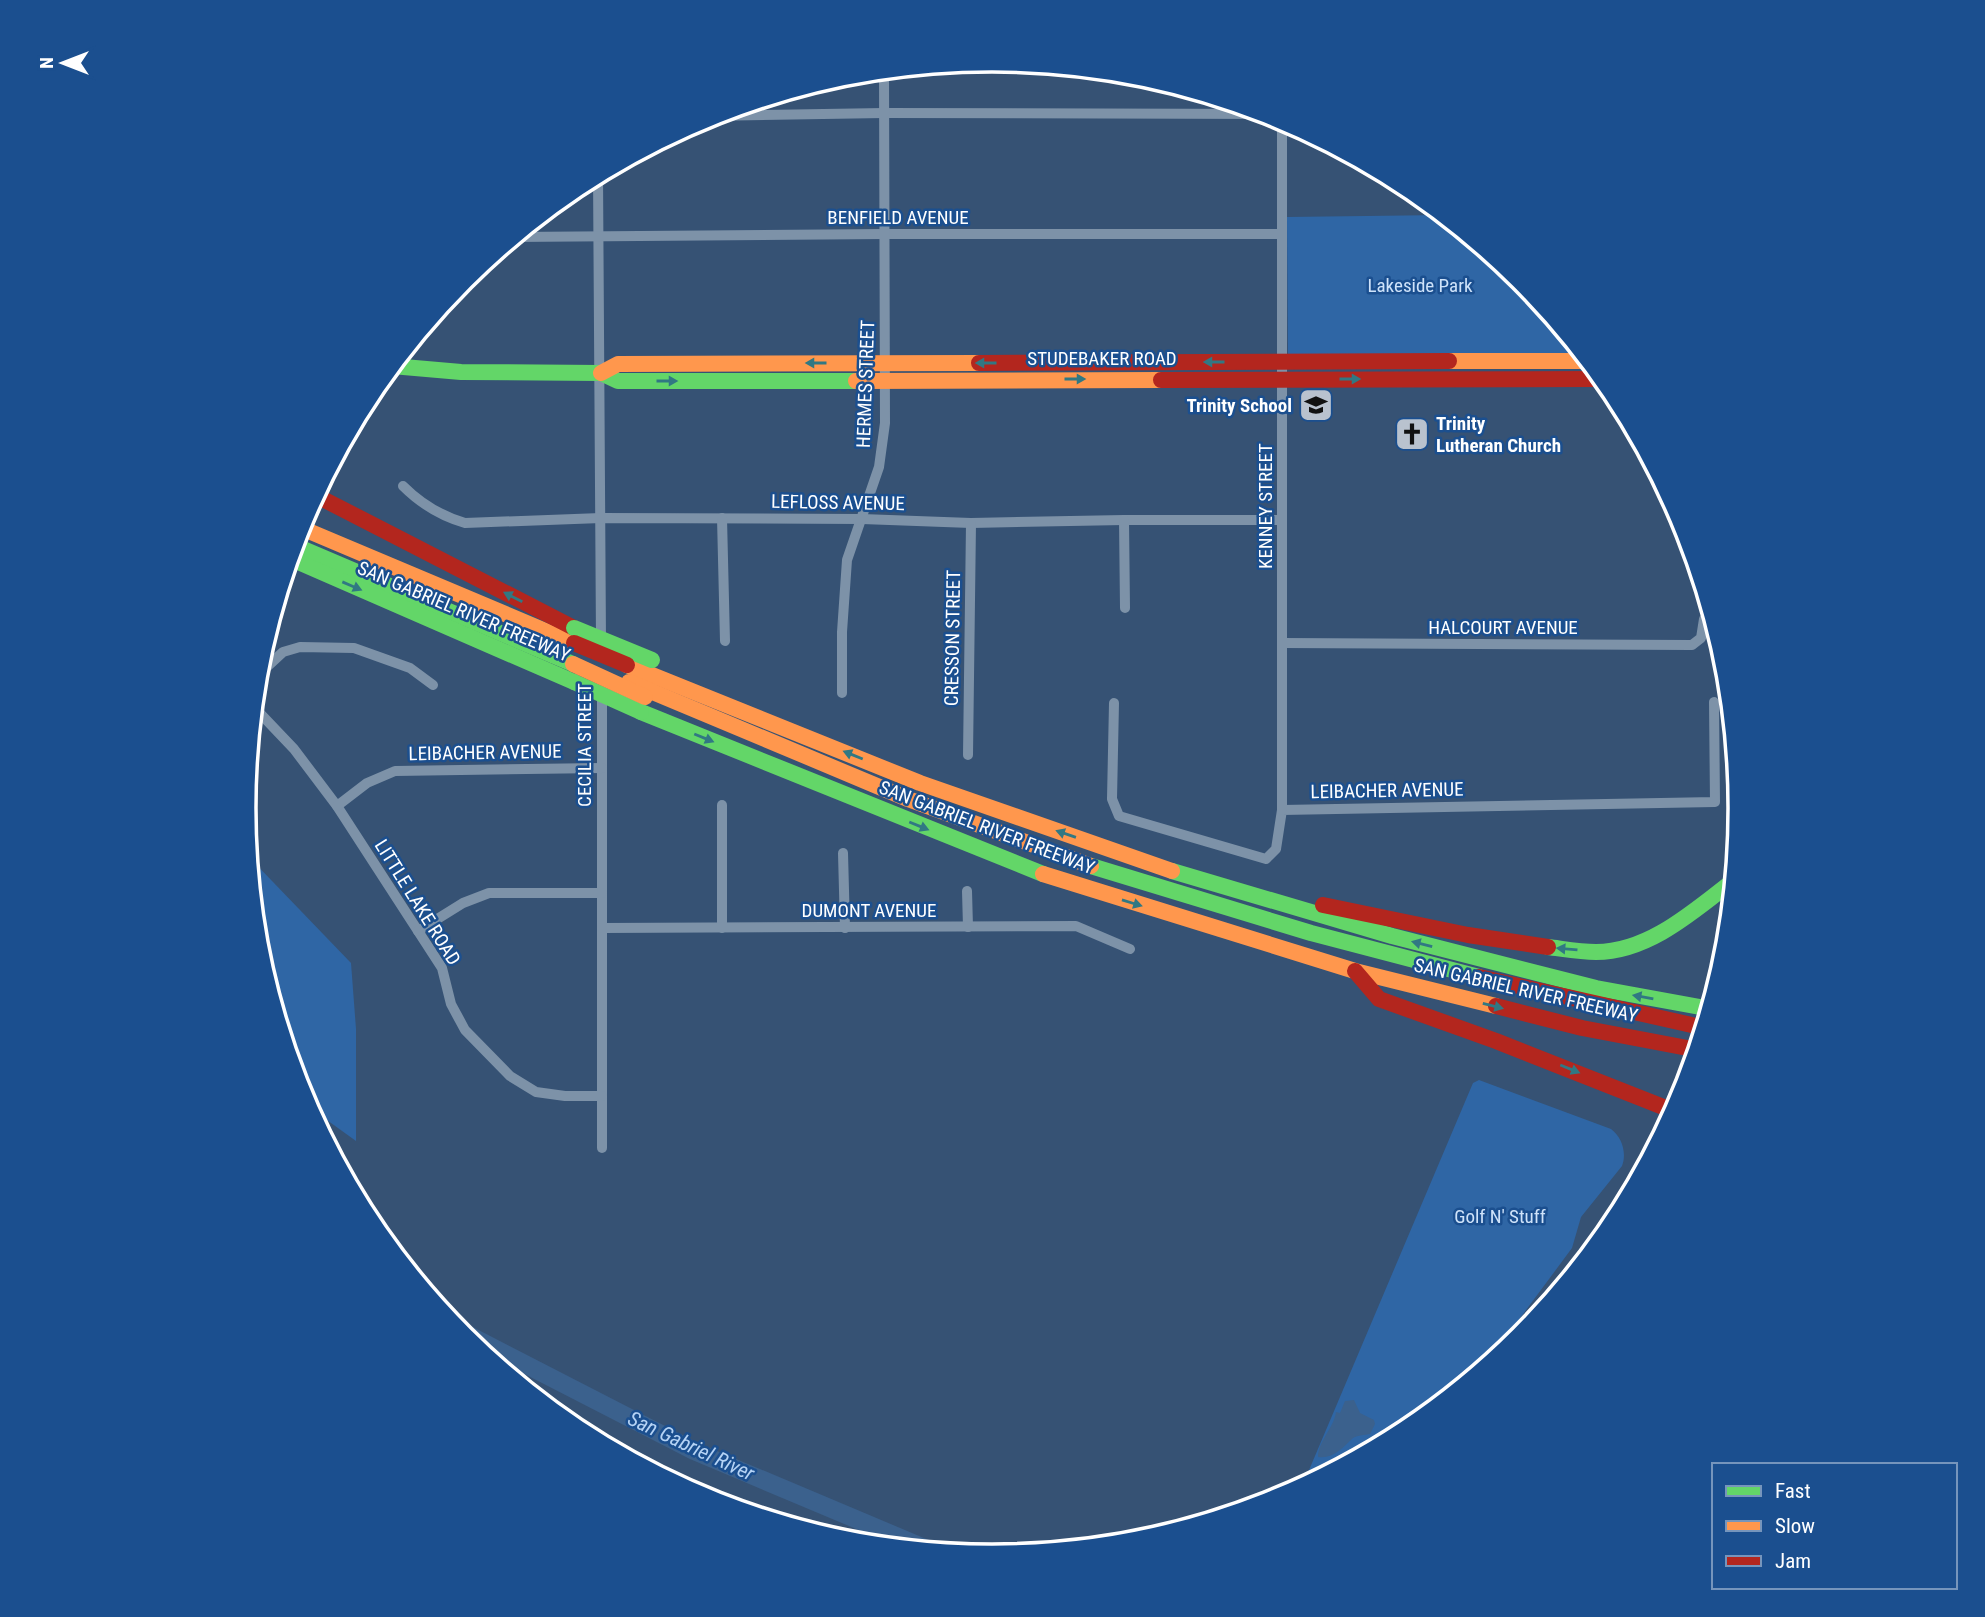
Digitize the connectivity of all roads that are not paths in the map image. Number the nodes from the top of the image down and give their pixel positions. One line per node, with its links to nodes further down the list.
1 (884, 80): 2 (street, HERMES STREET)
2 (884, 113): 3 (street); 4 (street); 7 (street, HERMES STREET)
3 (1237, 114)
4 (744, 115)
5 (1282, 132): 8 (street, KENNEY STREET)
6 (598, 186): 9 (street, CECILIA STREET)
7 (885, 234): 8 (street, BENFIELD AVENUE); 9 (street, BENFIELD AVENUE); 13 (street, HERMES STREET)
8 (1282, 234): 12 (street, KENNEY STREET)
9 (599, 236): 10 (street, BENFIELD AVENUE); 15 (street, CECILIA STREET)
10 (529, 237)
11 (1578, 361): 12 (main road, STUDEBAKER ROAD)
12 (1282, 362): 13 (main road, STUDEBAKER ROAD, one-way to 13); 16 (street, KENNEY STREET)
13 (884, 363): 15 (main road, STUDEBAKER ROAD, one-way to 15); 18 (street, HERMES STREET)
14 (403, 367): 15 (main road, STUDEBAKER ROAD)
15 (601, 373): 18 (main road, STUDEBAKER ROAD, one-way to 18); 21 (street, CECILIA STREET)
16 (1282, 379): 17 (main road, STUDEBAKER ROAD, one-way to 17); 18 (main road, STUDEBAKER ROAD, one-way to 16); 25 (street, KENNEY STREET)
17 (1591, 379)
18 (884, 380): 23 (street, HERMES STREET)
19 (403, 486): 21 (street, LEFLOSS AVENUE)
20 (324, 500): 34 (main road, one-way to 20)
21 (601, 518): 22 (street, LEFLOSS AVENUE); 45 (street, CECILIA STREET)
22 (722, 518): 23 (street, LEFLOSS AVENUE); 32 (street)
23 (862, 519): 26 (street, LEFLOSS AVENUE); 38 (street, HERMES STREET)
24 (1124, 520): 25 (street, LEFLOSS AVENUE); 26 (street, LEFLOSS AVENUE); 30 (street)
25 (1282, 520): 33 (street, KENNEY STREET)
26 (971, 523): 44 (street, CRESSON STREET)
27 (310, 532): 34 (main road, SAN GABRIEL RIVER FREEWAY)
28 (304, 549): 34 (main road)
29 (299, 562): 41 (main road, SAN GABRIEL RIVER FREEWAY, one-way to 41, bridge)
30 (1125, 608)
31 (1704, 619): 33 (street, HALCOURT AVENUE)
32 (725, 641)
33 (1282, 643): 48 (street, KENNEY STREET)
34 (573, 648): 36 (main road, SAN GABRIEL RIVER FREEWAY, bridge); 41 (main road, bridge); 43 (main road, bridge)
35 (270, 664): 37 (street)
36 (627, 673): 43 (main road, SAN GABRIEL RIVER FREEWAY); 62 (main road)
37 (433, 685)
38 (842, 693)
39 (1714, 702): 48 (street, LEIBACHER AVENUE)
40 (1114, 703): 48 (street)
41 (643, 704): 60 (main road, SAN GABRIEL RIVER FREEWAY, one-way to 60); 63 (main road)
42 (262, 715): 47 (street, LITTLE LAKE ROAD)
43 (788, 729): 50 (main road, SAN GABRIEL RIVER FREEWAY, one-way to 43)
44 (968, 755)
45 (602, 768): 47 (street, LEIBACHER AVENUE); 53 (street, CECILIA STREET)
46 (722, 805): 55 (street)
47 (337, 806): 58 (street, LITTLE LAKE ROAD)
48 (1282, 810)
49 (844, 853): 56 (street)
50 (1200, 881): 51 (main road, one-way to 50); 61 (main road, SAN GABRIEL RIVER FREEWAY, one-way to 50)
51 (1725, 887)
52 (967, 891): 54 (street)
53 (602, 893): 57 (street, CECILIA STREET); 58 (street)
54 (968, 927): 56 (street, DUMONT AVENUE); 59 (street, DUMONT AVENUE)
55 (723, 928): 56 (street, DUMONT AVENUE); 57 (street, DUMONT AVENUE)
56 (845, 928)
57 (602, 929): 65 (street, CECILIA STREET)
58 (418, 931): 65 (street, LITTLE LAKE ROAD)
59 (1130, 949)
60 (1355, 971): 64 (main road, SAN GABRIEL RIVER FREEWAY, one-way to 64); 66 (main road, one-way to 66)
61 (1701, 1007)
62 (1696, 1026)
63 (1694, 1033)
64 (1689, 1048)
65 (602, 1096): 67 (street, CECILIA STREET)
66 (1665, 1108)
67 (602, 1148)

